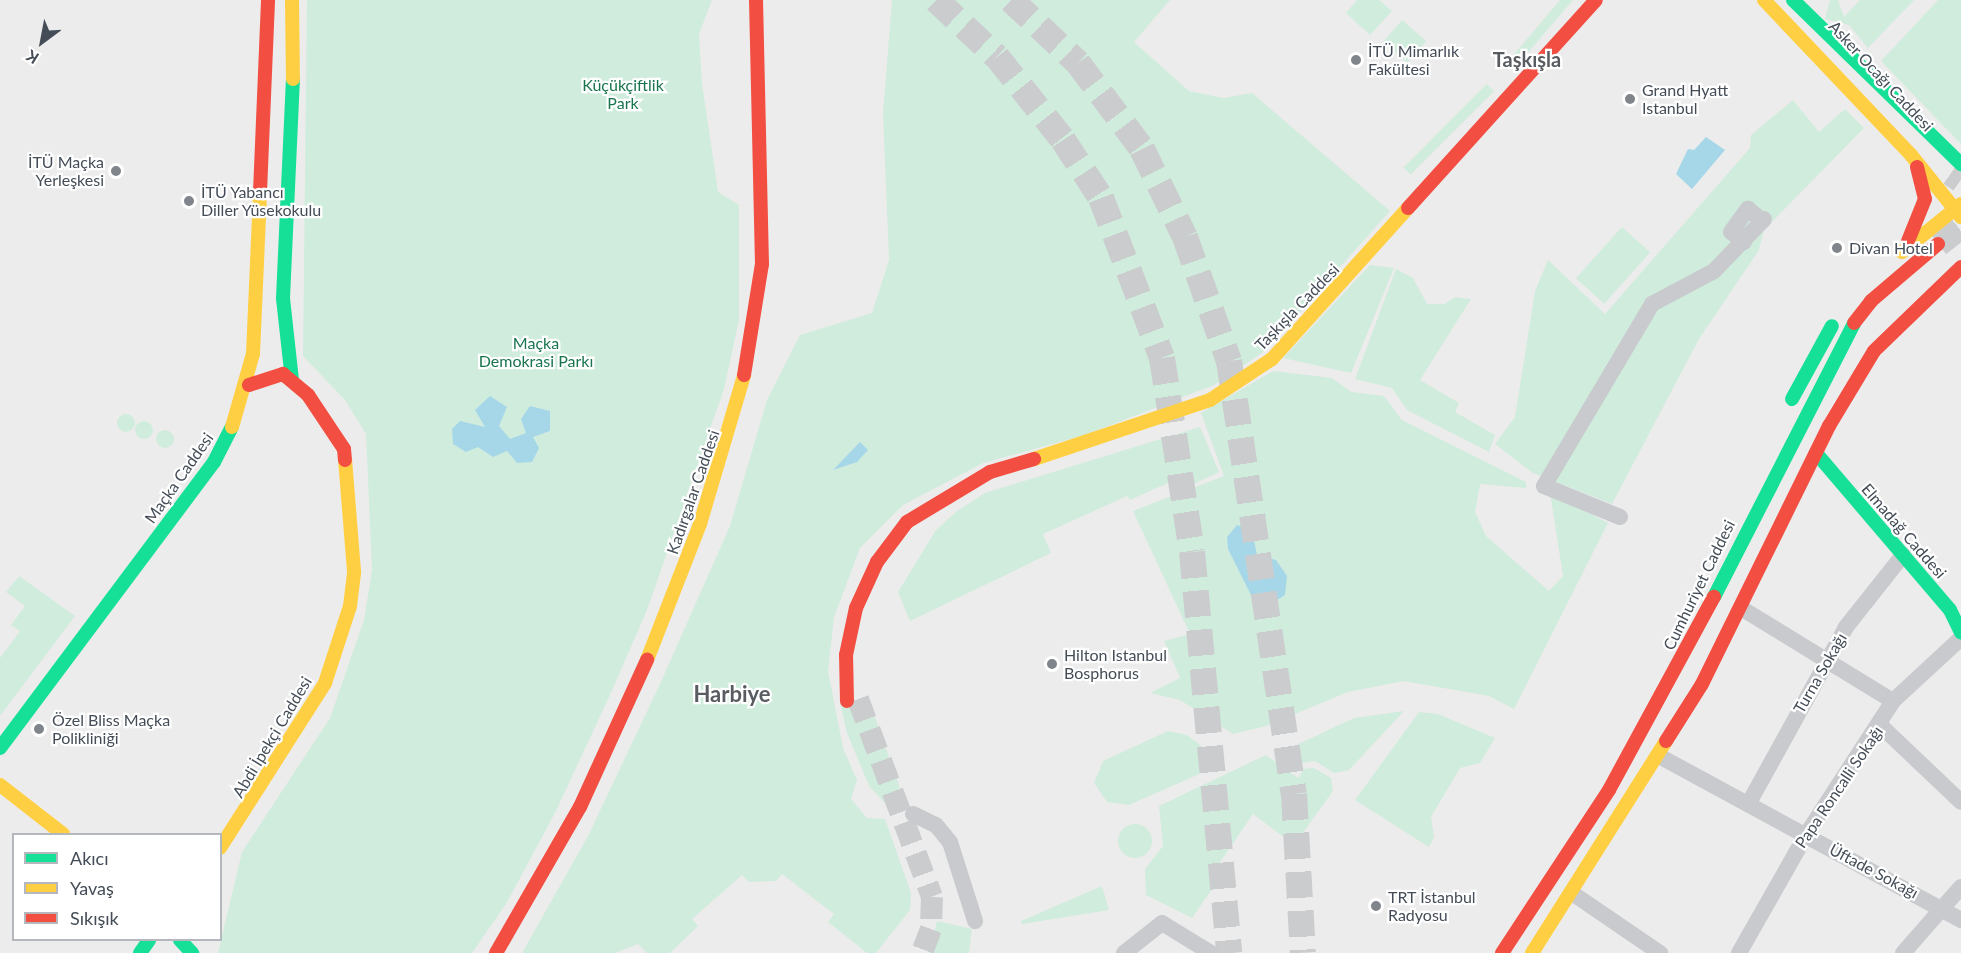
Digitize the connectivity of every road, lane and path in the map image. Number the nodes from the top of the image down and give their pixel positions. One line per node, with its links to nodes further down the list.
1 (292, 0): 17 (main road)
2 (756, 0): 47 (main road, Kadırgalar Caddesi)
3 (1580, 0): 8 (main road, Taşkışla Caddesi)
4 (1596, 0): 8 (main road, Taşkışla Caddesi)
5 (1764, 0): 9 (main road, Asker Ocağı Caddesi)
6 (1790, 0): 10 (main road)
7 (265, 3): 16 (main road, Maçka Caddesi)
8 (1523, 78): 28 (main road, Taşkışla Caddesi)
9 (1911, 155): 11 (main road, Asker Ocağı Caddesi); 14 (main road)
10 (1956, 169)
11 (1960, 209): 14 (main road)
12 (1763, 220): 22 (street)
13 (1938, 244): 23 (main road, Cumhuriyet Caddesi)
14 (1894, 259): 19 (main road)
15 (1961, 267): 20 (main road)
16 (252, 362): 17 (main road, Abdi İpekçi Caddesi); 18 (main road, Maçka Caddesi)
17 (287, 377): 18 (main road); 39 (main road, Abdi İpekçi Caddesi)
18 (249, 385): 31 (main road, Maçka Caddesi)
19 (1784, 416)
20 (1816, 453): 24 (main road, Elmadağ Caddesi); 25 (main road)
21 (1754, 484): 23 (main road)
22 (1620, 517)
23 (1746, 526): 50 (main road, Cumhuriyet Caddesi)
24 (1903, 555): 26 (main road, Elmadağ Caddesi); 27 (street, Turna Sokağı)
25 (1741, 608): 27 (street); 32 (main road)
26 (1961, 636): 29 (street, Papa Roncalli Sokağı)
27 (1827, 658): 29 (street); 34 (street, Turna Sokağı)
28 (852, 700)
29 (1893, 701): 30 (street, Papa Roncalli Sokağı)
30 (1881, 726): 35 (street); 38 (street, Papa Roncalli Sokağı)
31 (0, 748)
32 (1659, 756): 34 (street, Üftade Sokağı); 41 (main road)
33 (0, 785): 37 (main road)
34 (1750, 801): 38 (street, Üftade Sokağı)
35 (1961, 802)
36 (913, 814): 44 (street)
37 (62, 833)
38 (1806, 835): 42 (street, Üftade Sokağı); 53 (street, Papa Roncalli Sokağı)
39 (223, 844)
40 (1961, 887): 42 (street)
41 (1572, 893): 51 (main road); 52 (street)
42 (1944, 907): 43 (street, Üftade Sokağı); 54 (street)
43 (1961, 920)
44 (975, 921)
45 (182, 941): 46 (main road)
46 (192, 953)
47 (496, 953)
48 (1124, 953): 49 (street)
49 (1211, 953)
50 (1502, 953)
51 (1532, 953)
52 (1660, 953)
53 (1739, 953)
54 (1903, 953)

